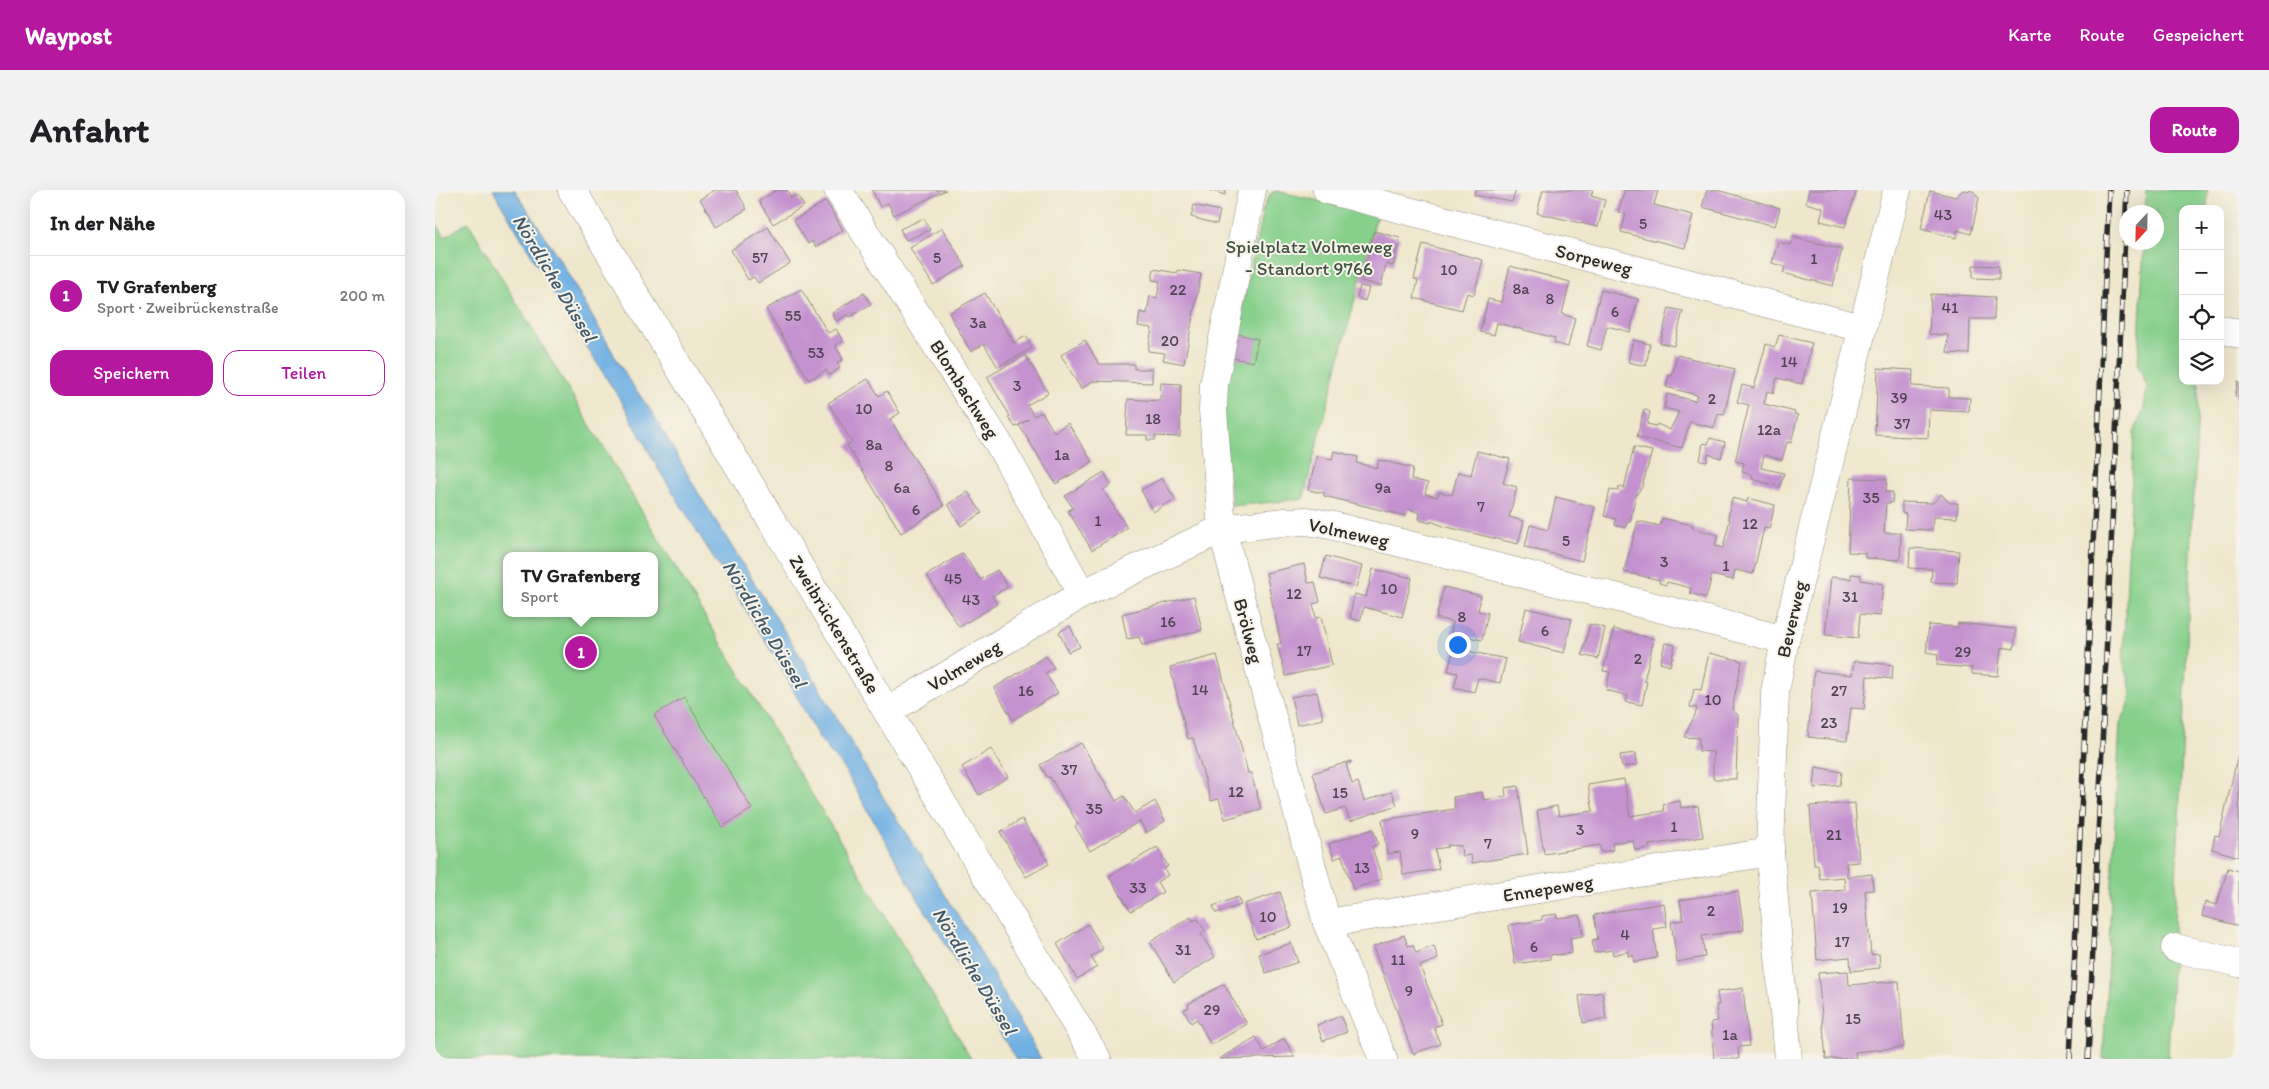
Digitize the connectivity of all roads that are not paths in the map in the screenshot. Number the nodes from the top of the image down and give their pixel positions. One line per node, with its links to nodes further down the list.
1 (572, 190): 12 (street, Zweibrückenstraße)
2 (838, 190): 10 (street, Blombachweg)
3 (1252, 190): 9 (street, Brölweg)
4 (1327, 190): 6 (street, Sorpeweg)
5 (1897, 190): 6 (street, Beverweg)
6 (1861, 328): 11 (street, Beverweg)
7 (2224, 330): 8 (street)
8 (2239, 334)
9 (1222, 529): 10 (street, Volmeweg); 11 (street, Volmeweg); 14 (street, Brölweg)
10 (1082, 594): 12 (street, Volmeweg)
11 (1785, 640): 13 (street, Beverweg)
12 (888, 711): 17 (street, Zweibrückenstraße)
13 (1770, 852): 14 (street, Ennepeweg); 19 (street, Beverweg)
14 (1327, 923): 18 (street, Brölweg)
15 (2175, 948): 16 (street)
16 (2239, 963)
17 (1097, 1059)
18 (1383, 1059)
19 (1788, 1059)

